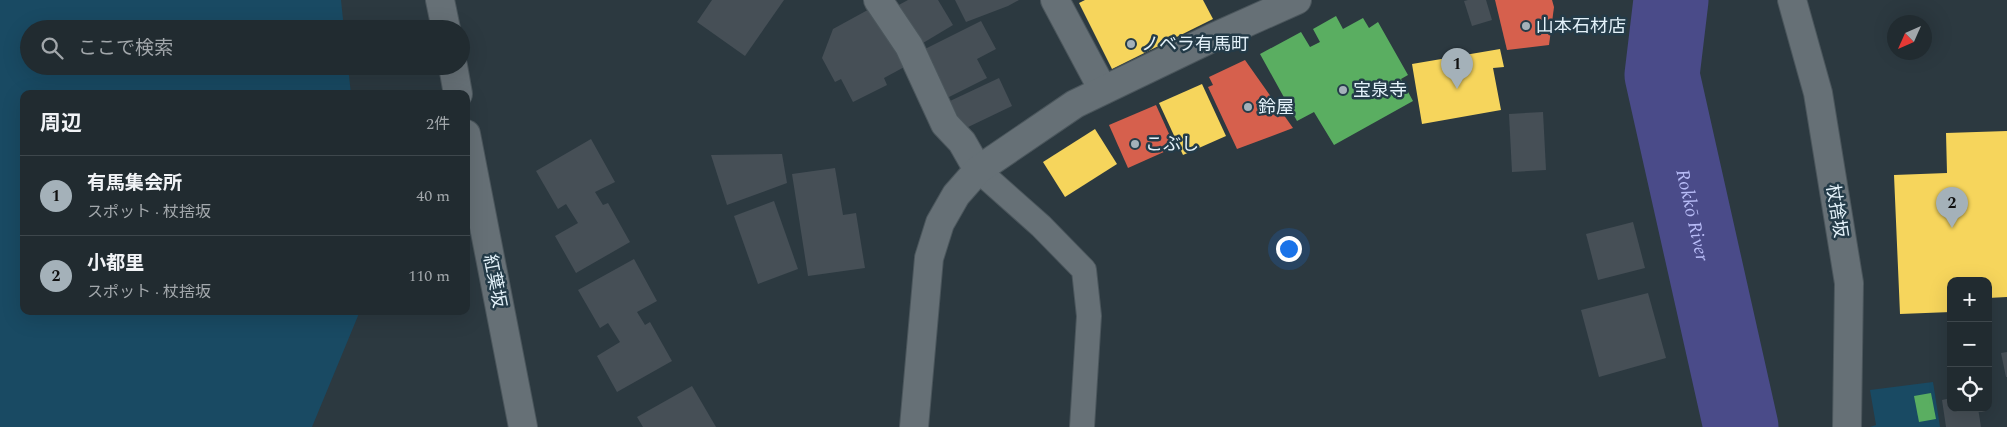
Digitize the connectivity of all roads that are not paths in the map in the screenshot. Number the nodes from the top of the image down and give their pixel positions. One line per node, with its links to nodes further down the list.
1 (440, 0): 6 (street)
2 (878, 0): 11 (street)
3 (1055, 0): 9 (street)
4 (1297, 0): 9 (street)
5 (1792, 0): 15 (street, 杖捨坂)
6 (444, 20)
7 (455, 75): 8 (street)
8 (457, 90)
9 (1103, 90): 11 (street)
10 (470, 155): 12 (street, 紅葉坂)
11 (978, 170): 13 (street); 14 (lane)
12 (523, 427)
13 (914, 427)
14 (1082, 427)
15 (1848, 427)

